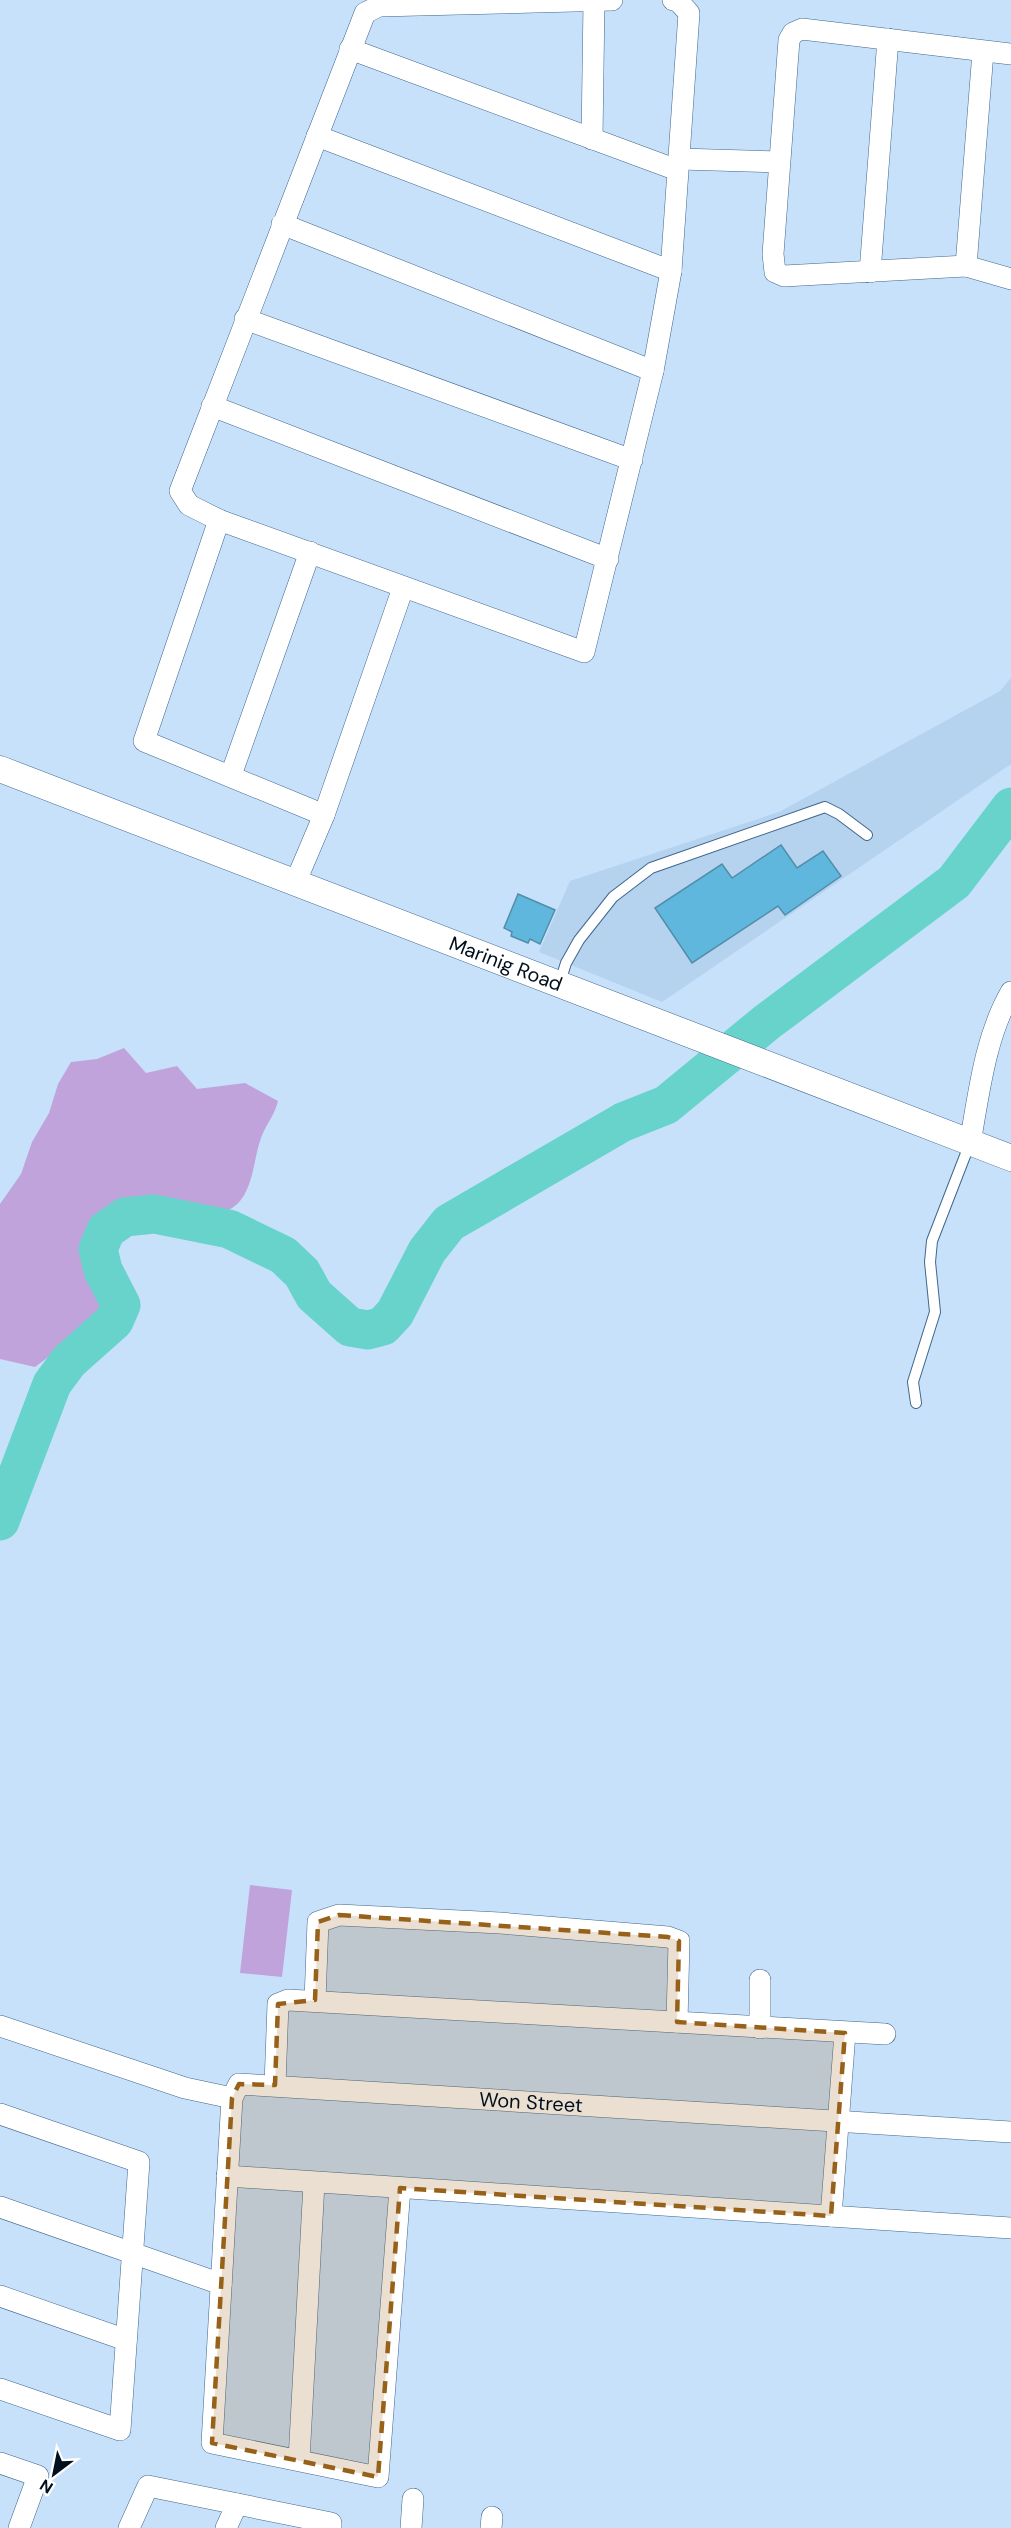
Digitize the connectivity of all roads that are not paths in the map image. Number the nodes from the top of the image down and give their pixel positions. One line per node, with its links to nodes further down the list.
1 (673, 0): 10 (street)
2 (603, 1): 4 (street); 8 (street)
3 (888, 39): 5 (street); 9 (street); 14 (street)
4 (350, 49): 7 (street); 8 (street)
5 (983, 52): 6 (street); 12 (street)
6 (1011, 54)
7 (317, 136): 11 (street); 13 (street)
8 (592, 139): 10 (street)
9 (779, 162): 10 (street); 14 (street)
10 (679, 165): 13 (street)
11 (282, 224): 16 (street); 17 (street)
12 (966, 266): 14 (street); 15 (street)
13 (671, 271): 17 (street)
14 (870, 272)
15 (1011, 279)
16 (245, 319): 18 (street); 19 (street)
17 (653, 371): 19 (street)
18 (212, 406): 20 (street); 22 (street)
19 (632, 460): 22 (street)
20 (219, 520): 21 (street); 25 (street)
21 (310, 552): 23 (street); 25 (street)
22 (608, 559): 23 (street)
23 (403, 588): 26 (street)
24 (0, 769): 28 (street, Marinig Road)
25 (231, 776): 26 (street)
26 (324, 815): 28 (street)
27 (867, 835): 29 (lane)
28 (296, 882): 29 (street, Marinig Road)
29 (559, 985): 31 (street, Marinig Road)
30 (1011, 992): 31 (street)
31 (970, 1143): 32 (street, Marinig Road); 33 (lane)
32 (1011, 1158)
33 (916, 1403)
34 (760, 1980): 38 (street)
35 (315, 2000): 36 (street); 36 (street); 41 (street)
36 (677, 2022): 38 (street)
37 (0, 2026): 42 (street)
38 (760, 2028): 39 (street)
39 (844, 2032): 40 (street); 44 (street)
40 (885, 2034)
41 (275, 2085): 42 (street, Won Street); 44 (street, Won Street)
42 (232, 2098): 46 (street)
43 (0, 2114): 52 (street)
44 (839, 2121): 45 (street, Won Street); 50 (street)
45 (1011, 2132)
46 (226, 2176): 47 (street); 53 (street)
47 (314, 2183): 48 (street); 57 (street)
48 (400, 2188): 50 (street); 57 (street)
49 (0, 2207): 52 (street)
50 (831, 2216): 51 (street)
51 (1011, 2228)
52 (134, 2254): 53 (street); 55 (street)
53 (221, 2284): 57 (street)
54 (0, 2296): 55 (street)
55 (126, 2340): 56 (street)
56 (0, 2389)
57 (299, 2460)
58 (0, 2463): 61 (street)
59 (413, 2499): 65 (street)
60 (237, 2504): 62 (street); 63 (street); 64 (street)
61 (19, 2528)
62 (129, 2528)
63 (226, 2528)
64 (331, 2528)
65 (411, 2528)

